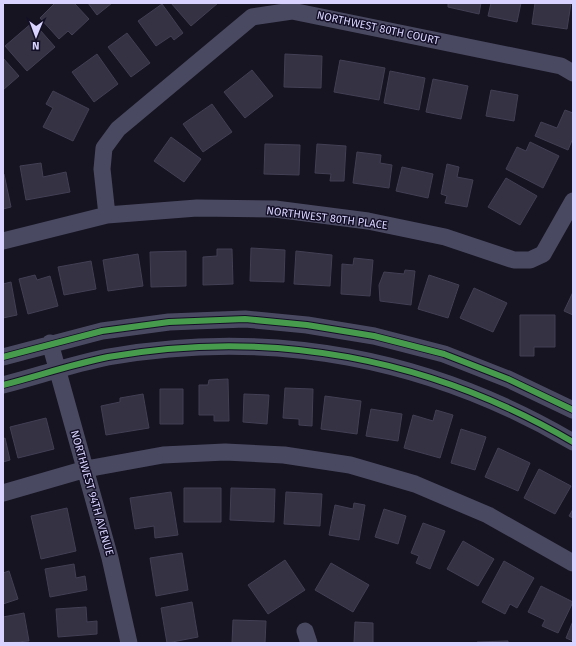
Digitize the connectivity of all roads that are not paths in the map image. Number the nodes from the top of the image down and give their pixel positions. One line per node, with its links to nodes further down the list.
1 (249, 10): 2 (street, NORTHWEST 80TH COURT); 4 (street, NORTHWEST 80TH COURT)
2 (573, 73)
3 (573, 201): 4 (street, NORTHWEST 80TH PLACE)
4 (107, 215): 5 (street, NORTHWEST 80TH PLACE)
5 (3, 241)
6 (50, 343): 7 (street); 8 (street, NORTHWEST 94TH AVENUE); 10 (street)
7 (3, 357)
8 (58, 370): 9 (street); 11 (street); 12 (street, NORTHWEST 94TH AVENUE)
9 (3, 385)
10 (573, 410)
11 (571, 438)
12 (86, 470): 13 (street); 14 (street); 15 (street, NORTHWEST 94TH AVENUE)
13 (3, 493)
14 (573, 563)
15 (129, 643)

